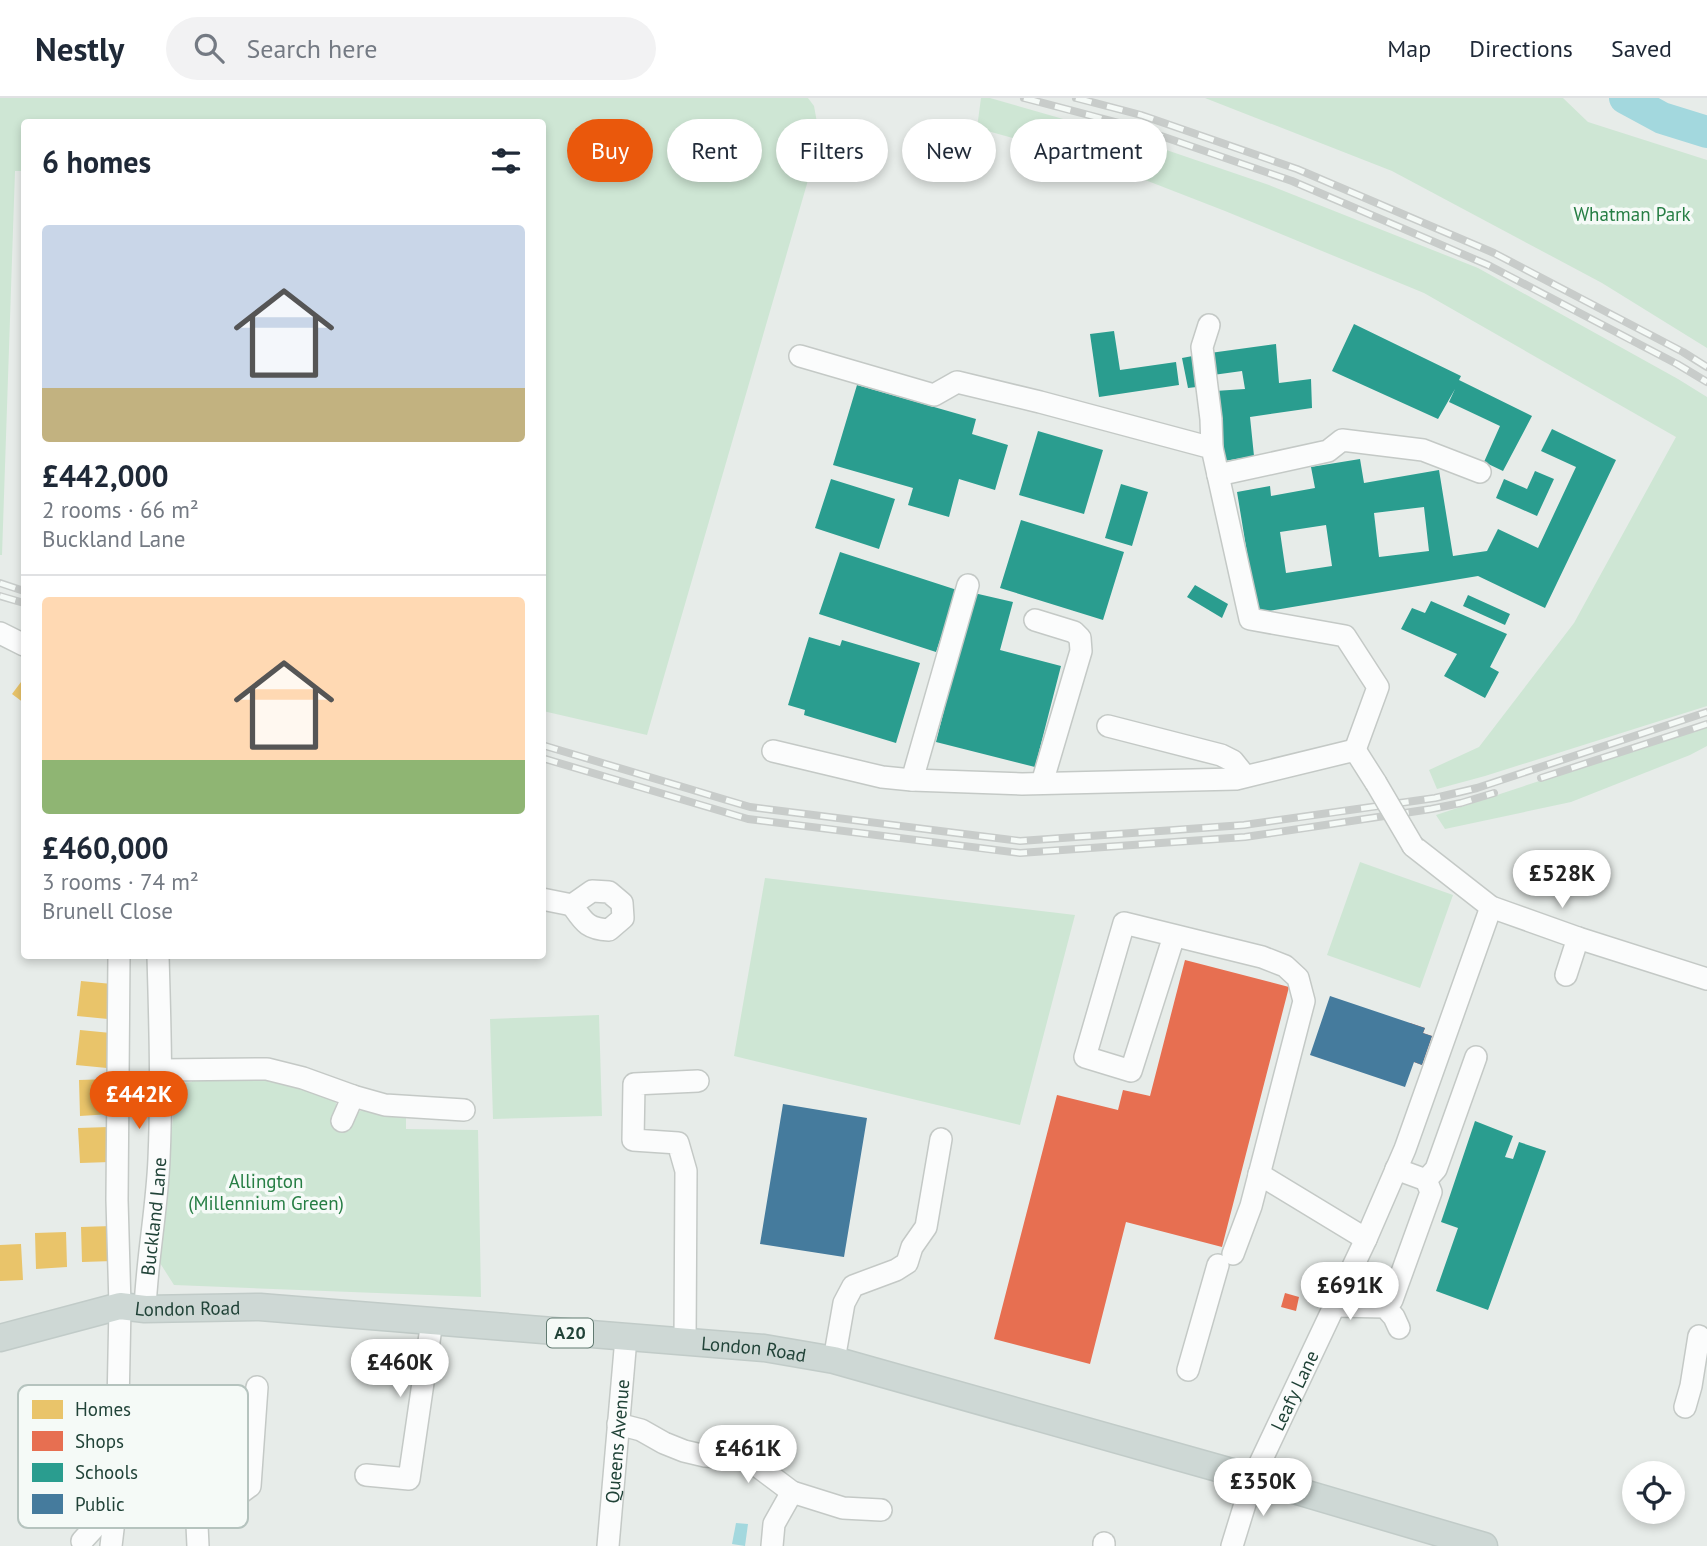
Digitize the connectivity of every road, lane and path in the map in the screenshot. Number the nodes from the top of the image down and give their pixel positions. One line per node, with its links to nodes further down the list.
1 (1209, 325): 3 (street)
2 (800, 356): 3 (street)
3 (1212, 449): 5 (street)
4 (1480, 472): 5 (street)
5 (1218, 475): 11 (street)
6 (968, 585): 14 (street)
7 (1035, 620): 15 (street)
8 (0, 634): 9 (street)
9 (21, 644)
10 (1108, 726): 13 (street)
11 (1355, 750): 13 (street); 18 (street, bridge)
12 (773, 751): 14 (street)
13 (1245, 776): 15 (street)
14 (912, 780): 15 (street)
15 (1042, 783)
16 (546, 900): 17 (street)
17 (572, 905)
18 (1491, 907): 20 (street); 32 (street, Leafy Lane)
19 (1174, 936): 19 (street); 33 (street)
20 (1578, 938): 23 (street); 24 (street)
21 (119, 959): 37 (street, Buckland Lane)
22 (158, 959): 26 (street, Buckland Lane)
23 (1566, 975)
24 (1707, 979)
25 (1476, 1056): 34 (street)
26 (161, 1070): 28 (street); 37 (street, Buckland Lane)
27 (698, 1082): 44 (street)
28 (353, 1096): 29 (street); 30 (street)
29 (464, 1110)
30 (342, 1121)
31 (941, 1139): 45 (street)
32 (1396, 1169): 34 (street); 35 (street, Leafy Lane)
33 (1259, 1174): 35 (street); 46 (street)
34 (1426, 1180): 38 (street)
35 (1366, 1240): 36 (street, Leafy Lane)
36 (1335, 1306): 38 (street); 53 (street, Leafy Lane)
37 (133, 1307): 39 (main road, London Road / A20); 42 (main road, London Road / A20); 47 (street)
38 (1385, 1307): 40 (street)
39 (432, 1321): 43 (main road, London Road / A20); 52 (street)
40 (1399, 1328)
41 (1699, 1336): 49 (street)
42 (0, 1338)
43 (626, 1338): 44 (main road, London Road / A20); 51 (street, Queens Avenue)
44 (685, 1342): 45 (main road, London Road / A20)
45 (834, 1360): 53 (main road, London Road / A20)
46 (1188, 1370)
47 (126, 1385)
48 (257, 1387): 54 (street)
49 (1699, 1387): 50 (street)
50 (1685, 1407)
51 (618, 1424): 55 (street); 64 (street, Queens Avenue)
52 (366, 1475)
53 (1253, 1478): 61 (main road, London Road / A20); 66 (street, Leafy Lane)
54 (248, 1487)
55 (792, 1492): 56 (street); 65 (street)
56 (881, 1510)
57 (94, 1528): 60 (street)
58 (113, 1528): 62 (street)
59 (197, 1528): 63 (street)
60 (82, 1541)
61 (1468, 1544)
62 (111, 1546)
63 (198, 1546)
64 (608, 1546)
65 (772, 1546)
66 (1232, 1546)

